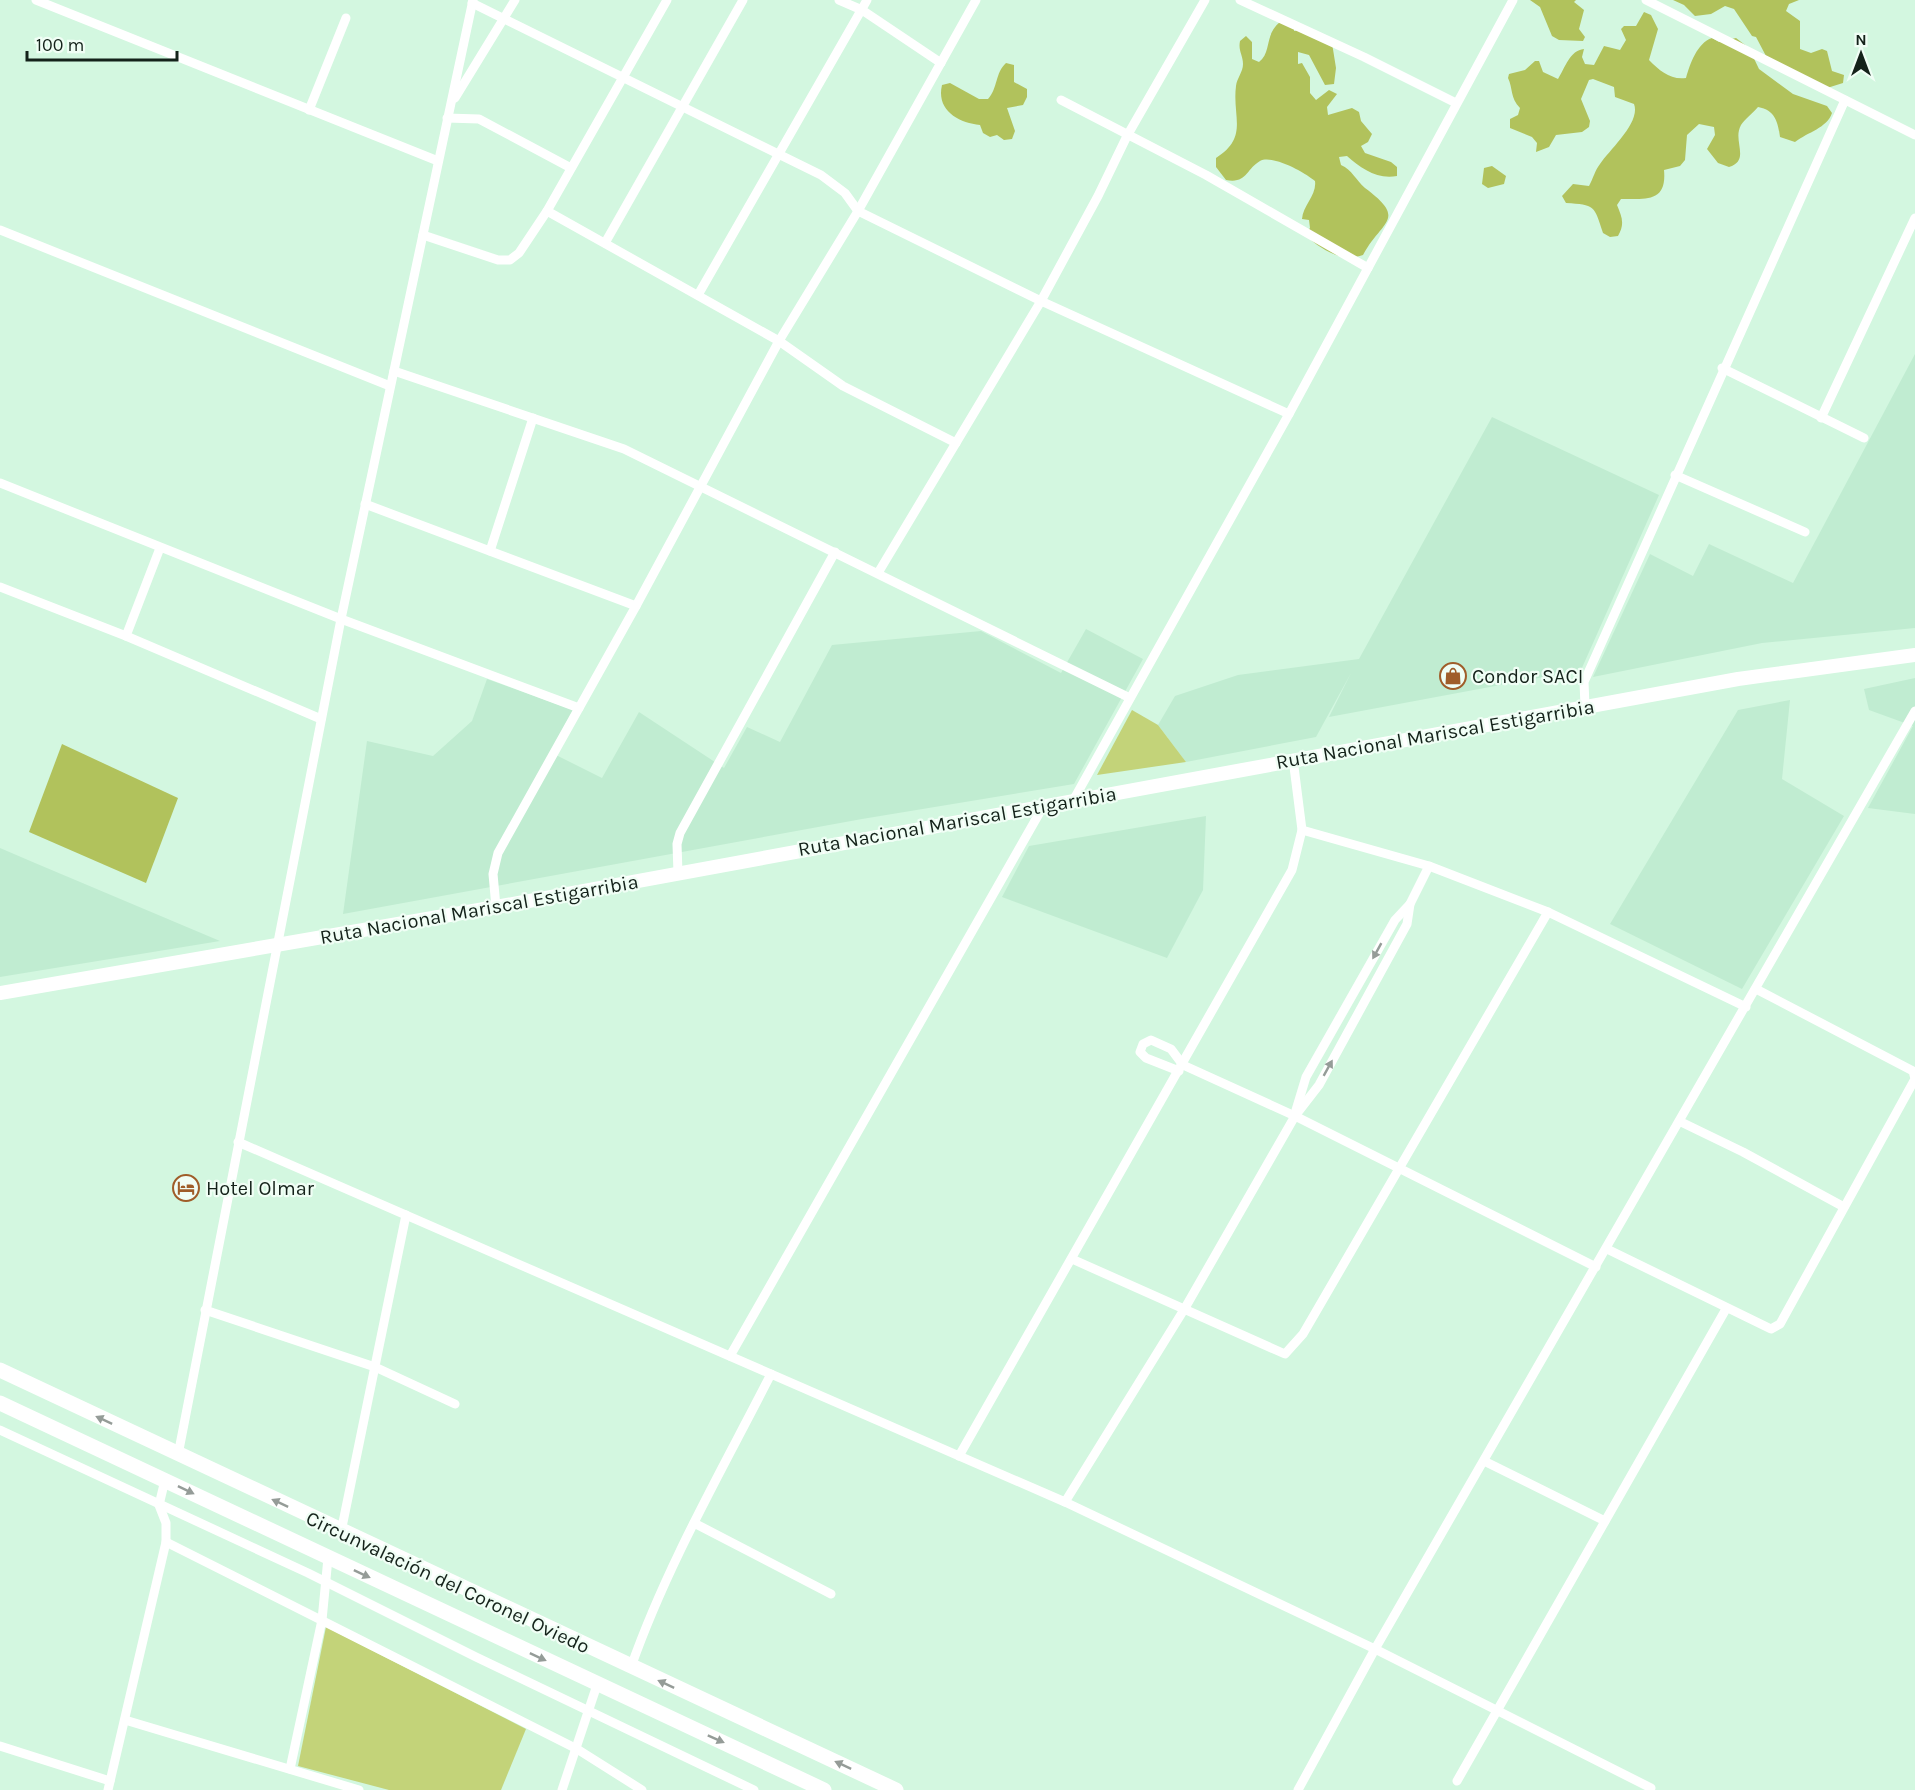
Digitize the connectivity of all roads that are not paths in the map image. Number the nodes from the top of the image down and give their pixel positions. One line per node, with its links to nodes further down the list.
1 (36, 0): 23 (street)
2 (515, 0): 14 (street)
3 (668, 0): 17 (street)
4 (743, 0): 22 (street)
5 (839, 0): 13 (street)
6 (867, 0): 13 (street)
7 (976, 0): 16 (street)
8 (1205, 0): 26 (street)
9 (1240, 0): 20 (street)
10 (1513, 0): 20 (street)
11 (1646, 0): 19 (street)
12 (472, 1): 14 (street); 21 (street)
13 (862, 10): 16 (street); 27 (street)
14 (505, 17): 17 (street); 21 (street)
15 (346, 18): 23 (street)
16 (941, 63): 31 (street)
17 (624, 77): 22 (street); 29 (street)
18 (1061, 100): 26 (street)
19 (1845, 100): 25 (street); 40 (street)
20 (1456, 103): 36 (street)
21 (450, 105): 24 (street)
22 (683, 106): 27 (street); 35 (street)
23 (309, 110): 28 (street)
24 (447, 118): 28 (street); 29 (street)
25 (1915, 135)
26 (1127, 136): 36 (street); 38 (street)
27 (779, 154): 31 (street); 37 (street)
28 (438, 161): 34 (street)
29 (571, 168): 30 (street)
30 (547, 211): 34 (street); 35 (street)
31 (858, 211): 38 (street); 39 (street)
32 (1915, 218): 44 (street)
33 (0, 230): 42 (street)
34 (423, 235): 41 (street)
35 (605, 243): 37 (street)
36 (1368, 268): 43 (street)
37 (698, 296): 39 (street)
38 (1041, 301): 43 (street); 47 (street)
39 (779, 341): 47 (street); 50 (street)
40 (1722, 369): 44 (street); 48 (street)
41 (394, 371): 42 (street); 45 (street)
42 (390, 386): 51 (street)
43 (1289, 414): 62 (street)
44 (1821, 417): 46 (street)
45 (532, 418): 50 (street); 54 (street)
46 (1864, 438)
47 (956, 443): 56 (street)
48 (1676, 475): 52 (street); 63 (street)
49 (0, 483): 53 (street)
50 (702, 485): 55 (street); 58 (street)
51 (365, 504): 54 (street); 59 (street)
52 (1805, 532)
53 (159, 548): 59 (street); 60 (street)
54 (490, 551): 58 (street)
55 (835, 552): 56 (street); 72 (street)
56 (878, 573): 62 (street)
57 (0, 586): 60 (street)
58 (636, 606): 64 (street)
59 (341, 620): 64 (street); 66 (street)
60 (126, 636): 66 (street)
61 (1915, 655): 63 (main road, Ruta Nacional Mariscal Estigarribia)
62 (1130, 698): 68 (street)
63 (1585, 706): 67 (main road, Ruta Nacional Mariscal Estigarribia)
64 (579, 708): 74 (street)
65 (1915, 711): 77 (street)
66 (321, 719): 76 (street)
67 (1293, 759): 68 (main road, Ruta Nacional Mariscal Estigarribia); 70 (street)
68 (1074, 799): 69 (main road, Ruta Nacional Mariscal Estigarribia)
69 (1044, 805): 72 (main road, Ruta Nacional Mariscal Estigarribia); 93 (street)
70 (1302, 830): 71 (street); 80 (street)
71 (1429, 866): 73 (street); 75 (street)
72 (678, 873): 74 (main road, Ruta Nacional Mariscal Estigarribia)
73 (1410, 904): 81 (street, one-way to 73); 81 (street, one-way to 81)
74 (496, 907): 76 (main road, Ruta Nacional Mariscal Estigarribia)
75 (1548, 912): 79 (street); 84 (street)
76 (275, 945): 78 (main road, Ruta Nacional Mariscal Estigarribia); 83 (street)
77 (1756, 989): 79 (street); 85 (street)
78 (0, 993)
79 (1746, 1007): 82 (street)
80 (1181, 1068): 81 (street); 88 (street)
81 (1295, 1116): 84 (street); 90 (street)
82 (1681, 1122): 85 (street); 87 (street)
83 (238, 1142): 86 (street); 92 (street)
84 (1399, 1169): 89 (street); 90 (street)
85 (1844, 1207): 91 (street)
86 (406, 1215): 93 (street); 94 (street)
87 (1607, 1249): 89 (street); 91 (street)
88 (1072, 1259): 90 (street); 101 (street)
89 (1596, 1267): 102 (street)
90 (1185, 1308): 104 (street)
91 (1726, 1309): 106 (street)
92 (205, 1310): 94 (street); 100 (street)
93 (730, 1356): 96 (street)
94 (375, 1367): 98 (street); 108 (street)
95 (0, 1370): 100 (highway, Circunvalación del Coronel Oviedo, one-way to 95)
96 (771, 1374): 101 (street); 107 (street)
97 (0, 1403): 103 (highway, Circunvalación del Coronel Oviedo)
98 (455, 1404)
99 (0, 1430): 105 (street)
100 (178, 1455): 108 (highway, Circunvalación del Coronel Oviedo, one-way to 100)
101 (959, 1456): 104 (street)
102 (1484, 1461): 106 (street); 114 (street)
103 (165, 1480): 105 (street); 110 (highway, Circunvalación del Coronel Oviedo, one-way to 110)
104 (1065, 1502): 114 (street)
105 (159, 1505): 109 (street); 111 (street)
106 (1605, 1521): 118 (street)
107 (694, 1523): 112 (street); 115 (street)
108 (341, 1532): 115 (highway, Circunvalación del Coronel Oviedo)
109 (165, 1542): 113 (street); 119 (street)
110 (328, 1558): 111 (street); 116 (highway, Circunvalación del Coronel Oviedo, one-way to 116)
111 (326, 1582): 113 (street); 117 (street)
112 (831, 1593)
113 (322, 1620): 121 (street); 122 (street)
114 (1376, 1649): 118 (street); 132 (street)
115 (631, 1667): 131 (highway, Circunvalación del Coronel Oviedo, one-way to 115)
116 (597, 1685): 117 (street); 130 (highway, Circunvalación del Coronel Oviedo, one-way to 130)
117 (589, 1711): 121 (street); 129 (street)
118 (1497, 1711): 123 (street); 125 (street)
119 (125, 1720): 122 (street); 124 (street)
120 (0, 1746): 124 (street)
121 (577, 1749): 127 (street); 128 (street)
122 (290, 1769): 126 (street)
123 (1457, 1781)
124 (109, 1786)
125 (1651, 1788)
126 (359, 1790)
127 (562, 1790)
128 (642, 1790)
129 (754, 1790)
130 (824, 1790)
131 (896, 1790)
132 (1298, 1790)

